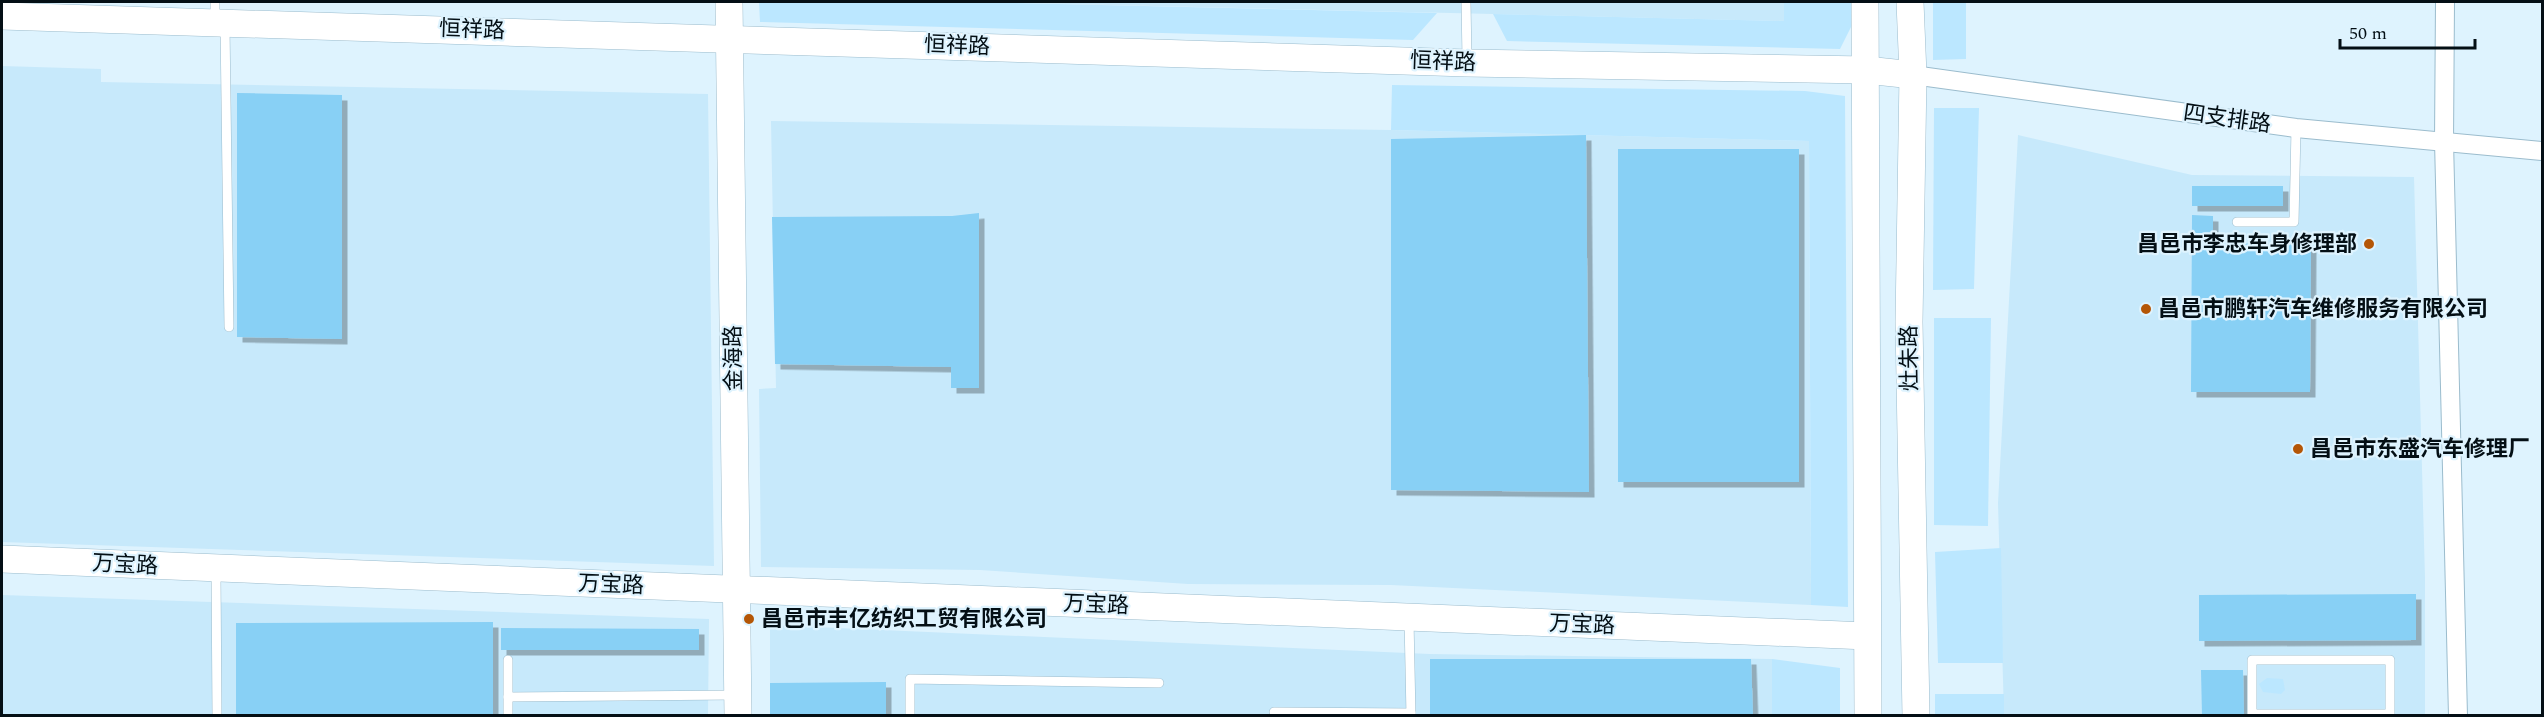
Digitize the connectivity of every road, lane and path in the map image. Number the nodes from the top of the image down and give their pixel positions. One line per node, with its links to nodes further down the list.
1 (729, 2): 8 (street, 金海路)
2 (1466, 2): 9 (lane)
3 (1865, 2): 10 (street, 灶朱路)
4 (1910, 2): 11 (street, 灶朱路)
5 (2445, 2): 13 (street)
6 (2, 16): 7 (street, 恒祥路)
7 (218, 16): 8 (street, 恒祥路); 16 (lane)
8 (729, 38): 9 (street, 恒祥路); 19 (street, 金海路)
9 (1467, 63): 10 (street, 恒祥路)
10 (1866, 70): 11 (street, 恒祥路); 21 (street, 灶朱路)
11 (1913, 75): 12 (street, 四支排路); 33 (street, 灶朱路)
12 (2296, 128): 13 (street, 四支排路); 15 (lane)
13 (2444, 141): 14 (street, 四支排路); 34 (street)
14 (2542, 151)
15 (2237, 222)
16 (229, 327)
17 (2, 559): 18 (street, 万宝路)
18 (216, 569): 19 (street, 万宝路); 29 (lane)
19 (737, 591): 20 (street, 万宝路); 25 (street, 金海路)
20 (1409, 618): 21 (street, 万宝路); 27 (lane)
21 (1867, 636): 32 (street, 灶朱路)
22 (508, 660): 24 (lane)
23 (1159, 683): 31 (lane)
24 (508, 697): 25 (lane); 30 (lane)
25 (738, 705)
26 (1274, 711): 27 (lane)
27 (1411, 714)
28 (2267, 715): 28 (lane)
29 (217, 716)
30 (508, 716)
31 (910, 716)
32 (1868, 716)
33 (1916, 716)
34 (2458, 716)

